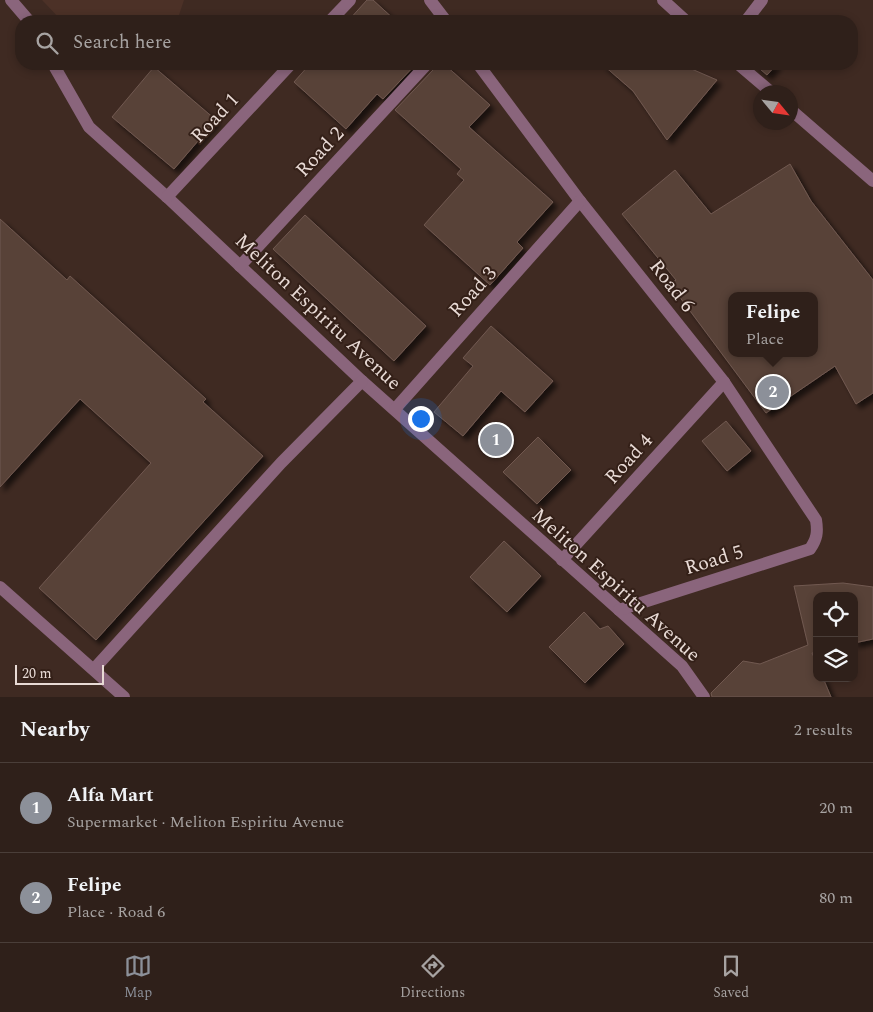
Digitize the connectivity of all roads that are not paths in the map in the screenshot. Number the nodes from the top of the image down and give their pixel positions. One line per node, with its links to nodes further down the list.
1 (11, 0): 6 (street)
2 (350, 0): 7 (street)
3 (430, 0): 8 (street)
4 (662, 0): 9 (street)
5 (762, 0): 10 (street)
6 (24, 15)
7 (336, 15)
8 (441, 15)
9 (679, 15)
10 (751, 15)
11 (56, 70): 19 (street, Meliton Espiritu Avenue)
12 (285, 70): 19 (street, Road 1)
13 (421, 70): 21 (street, Road 2)
14 (482, 70): 20 (street, Road 6)
15 (745, 70): 16 (street)
16 (763, 85)
17 (798, 116): 18 (street)
18 (873, 181)
19 (167, 198): 21 (street, Meliton Espiritu Avenue)
20 (580, 201): 23 (street, Road 6); 24 (street, Road 3)
21 (240, 266): 22 (street, Meliton Espiritu Avenue)
22 (362, 381): 24 (street, Meliton Espiritu Avenue); 29 (street)
23 (724, 382): 25 (street, Road 6); 26 (street, Road 4)
24 (395, 408): 26 (street, Meliton Espiritu Avenue)
25 (816, 541): 28 (street, Road 5)
26 (562, 560): 28 (street, Meliton Espiritu Avenue)
27 (0, 587): 29 (street)
28 (619, 610): 31 (street, Meliton Espiritu Avenue)
29 (94, 669): 30 (street)
30 (124, 697)
31 (704, 697)

